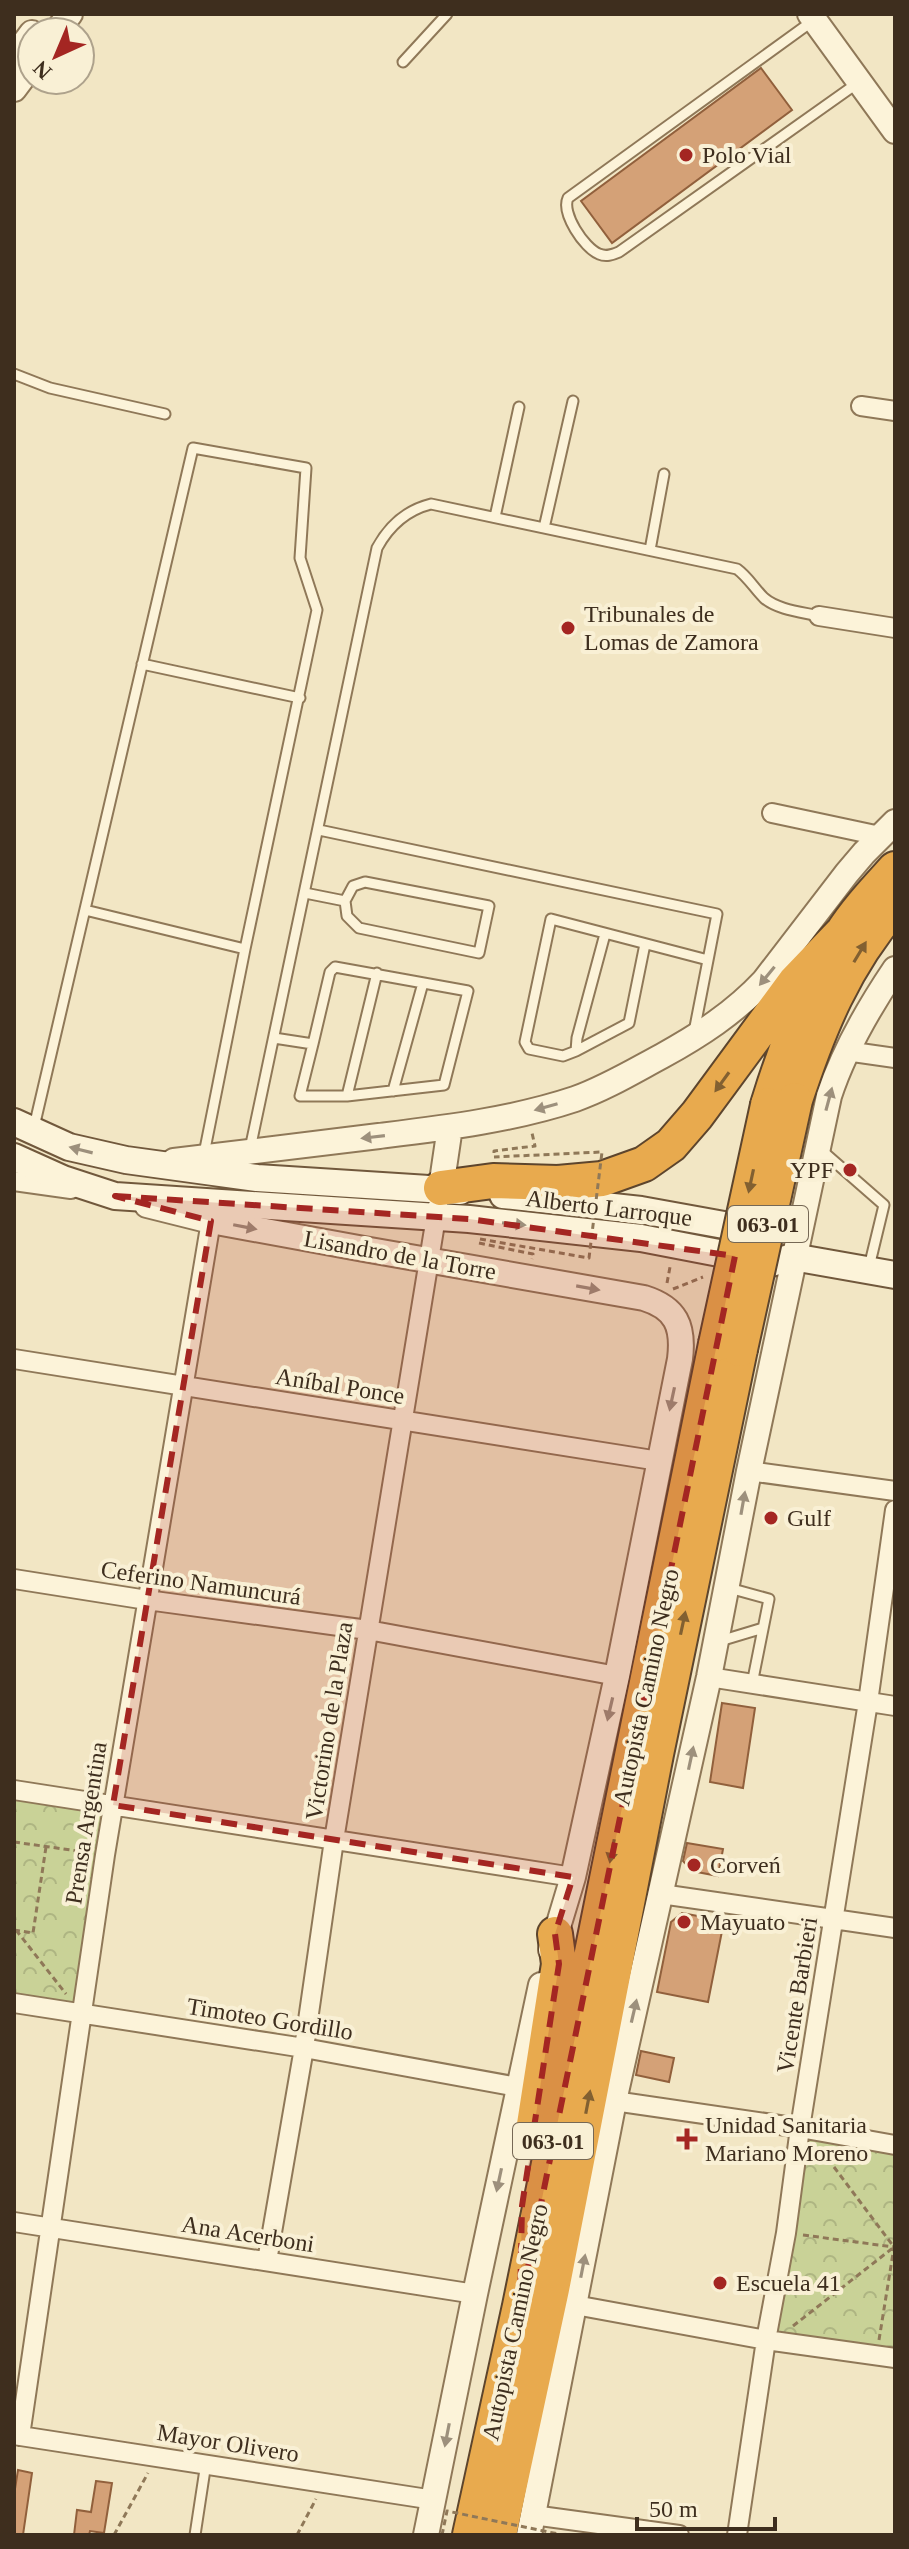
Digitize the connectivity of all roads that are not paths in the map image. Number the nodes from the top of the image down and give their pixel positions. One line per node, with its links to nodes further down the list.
1 (447, 14): 3 (lane)
2 (812, 17): 4 (street); 4 (lane)
3 (403, 62)
4 (859, 82): 5 (street)
5 (895, 131)
6 (14, 374): 11 (lane)
7 (573, 401): 14 (lane)
8 (861, 406): 10 (street)
9 (519, 407): 13 (lane)
10 (895, 411)
11 (165, 414)
12 (664, 474): 15 (lane)
13 (495, 517): 14 (lane); 22 (lane)
14 (544, 528): 15 (lane)
15 (650, 550): 16 (lane)
16 (819, 616): 17 (street)
17 (895, 628)
18 (142, 664): 19 (lane); 19 (lane); 27 (lane)
19 (300, 698): 31 (lane)
20 (772, 813): 21 (street)
21 (888, 829): 37 (street, one-way to 37)
22 (319, 830): 24 (lane); 32 (lane)
23 (895, 869): 29 (highway, Autopista Camino Negro / 063-01)
24 (305, 893): 25 (lane); 36 (lane)
25 (345, 901): 25 (lane)
26 (895, 906): 44 (highway, Autopista Camino Negro / 063-01, one-way to 26)
27 (85, 910): 31 (lane); 45 (lane)
28 (605, 934): 30 (lane); 39 (lane); 39 (lane)
29 (841, 934): 44 (highway, Autopista Camino Negro / 063-01); 54 (highway, one-way to 54)
30 (645, 944): 32 (lane); 39 (lane)
31 (245, 949): 50 (lane)
32 (708, 960): 37 (lane)
33 (895, 969): 40 (street)
34 (377, 973): 35 (lane); 38 (lane); 43 (lane)
35 (423, 983): 42 (lane); 42 (lane)
36 (274, 1038): 38 (lane); 48 (lane)
37 (693, 1039): 46 (street, one-way to 46)
38 (313, 1044): 43 (lane)
39 (576, 1051)
40 (846, 1051): 41 (street); 47 (street, one-way to 40)
41 (895, 1058)
42 (393, 1091): 43 (lane)
43 (347, 1096)
44 (781, 1102): 60 (highway, Autopista Camino Negro / 063-01, bridge)
45 (24, 1127): 51 (main road, Alberto Larroque, one-way to 45)
46 (450, 1127): 48 (street, one-way to 48); 54 (street)
47 (818, 1147): 56 (street); 58 (lane)
48 (249, 1152): 50 (street)
49 (14, 1157): 53 (main road, Alberto Larroque)
50 (203, 1157): 51 (street)
51 (152, 1164): 54 (main road, Alberto Larroque)
52 (14, 1181): 53 (street, Lisandro de la Torre)
53 (107, 1194): 54 (main road, Alberto Larroque); 55 (street, Lisandro de la Torre)
54 (438, 1202): 56 (main road, Alberto Larroque, one-way to 56); 56 (main road, Alberto Larroque); 57 (street, Victorino de la Plaza)
55 (211, 1221): 57 (street, Lisandro de la Torre, one-way to 57); 62 (street, Prensa Argentina)
56 (793, 1257): 58 (main road); 65 (street)
57 (428, 1261): 63 (street, Victorino de la Plaza); 64 (street, Lisandro de la Torre, one-way to 64)
58 (868, 1270): 59 (main road)
59 (895, 1275)
60 (728, 1346): 99 (highway, Autopista Camino Negro / 063-01, one-way to 99); 105 (highway, Autopista Camino Negro / 063-01, one-way to 60)
61 (14, 1359): 62 (street, Aníbal Ponce)
62 (182, 1385): 63 (street, Aníbal Ponce); 70 (street, Prensa Argentina)
63 (401, 1420): 64 (street, Aníbal Ponce); 72 (street, Victorino de la Plaza)
64 (659, 1461): 74 (street)
65 (749, 1471): 66 (street); 69 (street, one-way to 65)
66 (895, 1491)
67 (895, 1510): 77 (street, Vicente Barbieri)
68 (14, 1579): 70 (street, Ceferino Namuncurá)
69 (728, 1588): 71 (lane); 73 (street)
70 (147, 1600): 72 (street, Ceferino Namuncurá); 80 (street, Prensa Argentina)
71 (763, 1628): 73 (lane); 76 (lane)
72 (368, 1630): 74 (street, Ceferino Namuncurá); 81 (street, Victorino de la Plaza)
73 (716, 1641): 75 (street)
74 (617, 1676): 82 (street, one-way to 82)
75 (709, 1677): 76 (street); 83 (street, one-way to 75)
76 (752, 1684): 77 (street)
77 (868, 1702): 78 (street); 84 (street, Vicente Barbieri)
78 (895, 1706)
79 (14, 1790): 80 (street)
80 (113, 1805): 81 (street); 88 (street, Prensa Argentina)
81 (334, 1840): 82 (street); 89 (street, Victorino de la Plaza)
82 (573, 1877): 86 (street)
83 (661, 1894): 84 (street); 91 (street, one-way to 83)
84 (833, 1918): 85 (street); 92 (street, Vicente Barbieri)
85 (895, 1928)
86 (555, 1934): 90 (street); 99 (highway)
87 (14, 2003): 88 (street, Timoteo Gordillo)
88 (81, 2013): 89 (street, Timoteo Gordillo); 95 (street, Prensa Argentina)
89 (304, 2048): 90 (street, Timoteo Gordillo); 96 (street, Victorino de la Plaza)
90 (518, 2087): 97 (street, one-way to 97)
91 (614, 2101): 92 (street); 98 (street, one-way to 91)
92 (800, 2128): 93 (street); 100 (street, Vicente Barbieri)
93 (895, 2145)
94 (14, 2222): 95 (street, Ana Acerboni)
95 (50, 2228): 96 (street, Ana Acerboni); 102 (street, Prensa Argentina)
96 (267, 2261): 97 (street, Ana Acerboni)
97 (475, 2294): 104 (street, one-way to 104)
98 (575, 2305): 100 (street); 105 (highway)
99 (520, 2306): 108 (highway, Autopista Camino Negro / 063-01)
100 (770, 2340): 101 (street); 111 (street, Vicente Barbieri)
101 (886, 2356)
102 (17, 2435): 103 (street, Mayor Olivero)
103 (206, 2463): 104 (street, Mayor Olivero); 106 (lane)
104 (434, 2500): 107 (street)
105 (523, 2516): 109 (highway, Autopista Camino Negro / 063-01); 110 (street)
106 (195, 2535)
107 (426, 2535)
108 (470, 2535)
109 (499, 2535)
110 (679, 2535)
111 (737, 2535)

